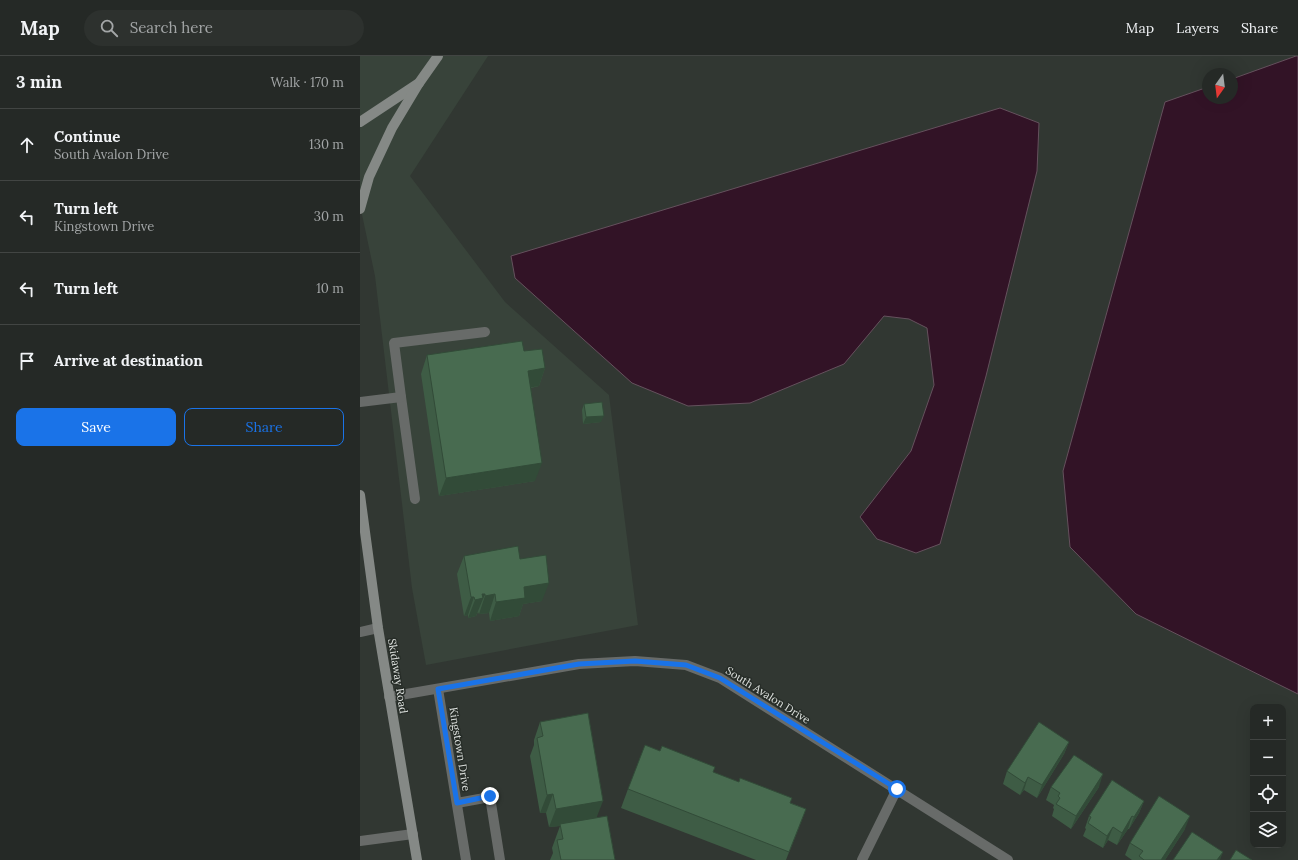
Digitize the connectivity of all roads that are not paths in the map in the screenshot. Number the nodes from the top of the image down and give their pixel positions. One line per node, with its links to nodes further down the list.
1 (438, 56): 2 (main road)
2 (419, 82): 3 (main road); 4 (main road)
3 (360, 122)
4 (360, 209)
5 (485, 332): 6 (street)
6 (401, 396): 7 (street); 9 (street)
7 (360, 402)
8 (360, 495): 10 (main road, Skidaway Road)
9 (415, 499)
10 (378, 628): 11 (street); 13 (main road, Skidaway Road)
11 (360, 632)
12 (438, 689): 13 (street, South Avalon Drive); 14 (street, South Avalon Drive); 15 (street, Kingstown Drive)
13 (389, 697): 16 (main road, Skidaway Road)
14 (897, 789): 21 (street); 22 (street, South Avalon Drive)
15 (457, 803): 19 (street, Kingstown Drive); 20 (street)
16 (412, 834): 17 (street); 18 (main road, Skidaway Road)
17 (360, 840)
18 (417, 860)
19 (466, 860)
20 (500, 860)
21 (862, 860)
22 (1008, 860)

